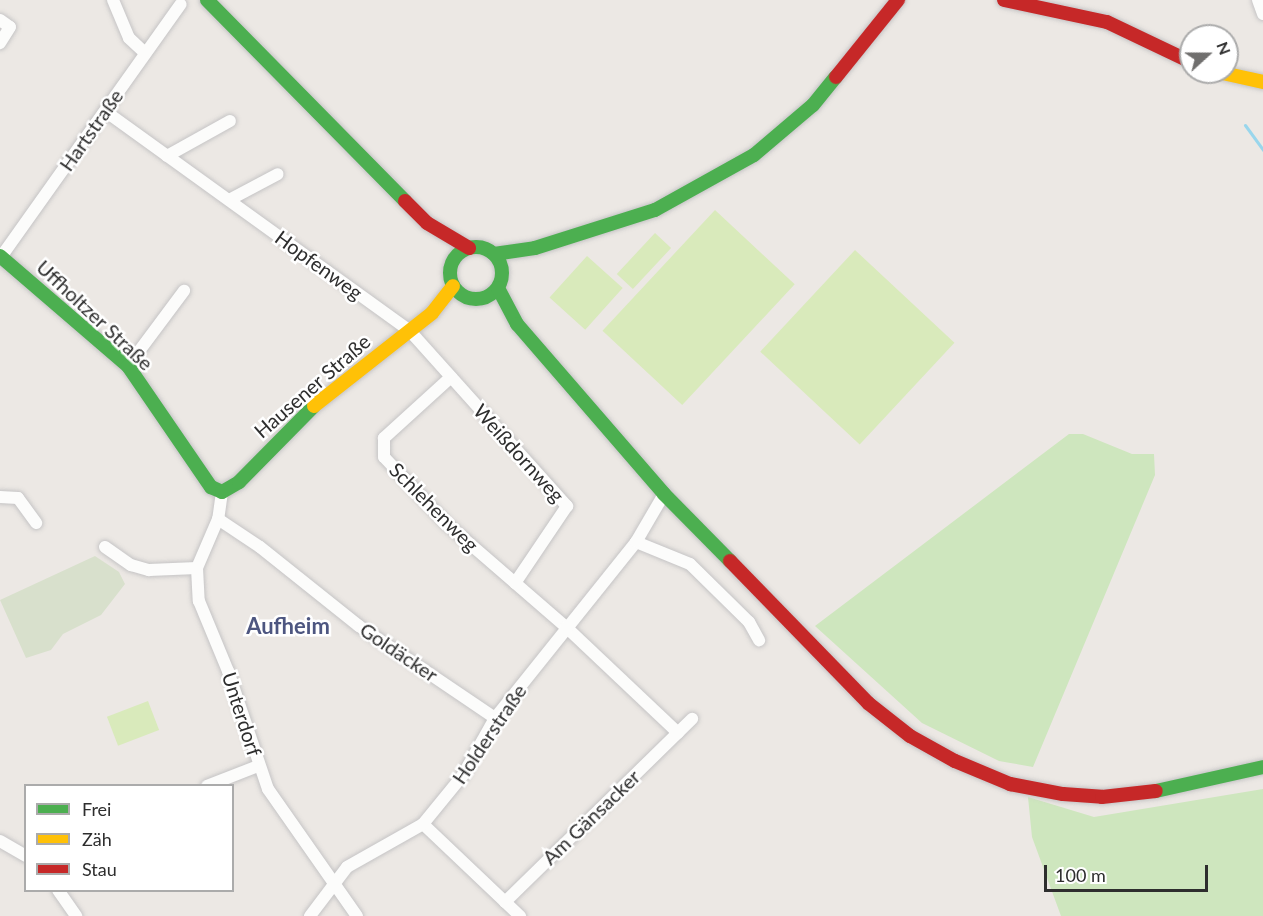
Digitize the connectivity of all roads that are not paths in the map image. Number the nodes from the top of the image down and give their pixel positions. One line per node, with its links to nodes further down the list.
1 (113, 0): 10 (street)
2 (207, 0): 19 (main road)
3 (897, 0): 21 (main road)
4 (1004, 0): 11 (main road)
5 (1258, 0): 7 (street)
6 (181, 4): 10 (street, Hartstraße)
7 (1263, 14)
8 (5, 24): 9 (street)
9 (0, 42)
10 (144, 52): 14 (street, Hartstraße)
11 (1179, 56)
12 (1239, 77): 13 (main road)
13 (1263, 82)
14 (105, 111): 16 (street, Hopfenweg); 23 (street, Hartstraße)
15 (230, 122): 16 (street)
16 (167, 156): 18 (street, Hopfenweg)
17 (278, 174): 18 (street)
18 (229, 200): 33 (street, Hopfenweg)
19 (428, 223): 20 (main road); 24 (main road)
20 (470, 248): 22 (main road); 24 (main road)
21 (535, 248): 22 (main road); 25 (main road)
22 (494, 254): 25 (main road)
23 (1, 256): 34 (main road, Uffholtzer Straße)
24 (451, 266): 26 (main road)
25 (502, 270): 27 (main road)
26 (453, 286): 29 (main road); 31 (main road, Hausener Straße)
27 (498, 288): 30 (main road); 32 (main road)
28 (184, 291): 34 (street)
29 (465, 298): 30 (main road); 31 (main road, Hausener Straße)
30 (482, 299): 32 (main road)
31 (432, 313): 33 (main road, Hausener Straße)
32 (517, 324): 37 (main road)
33 (409, 330): 35 (street, Weißdornweg); 36 (main road, Hausener Straße)
34 (128, 366): 36 (main road, Uffholtzer Straße)
35 (451, 377): 44 (street, Weißdornweg); 44 (street, Schlehenweg)
36 (222, 492): 39 (street, Unterdorf)
37 (664, 494): 41 (street, Holderstraße); 51 (main road)
38 (0, 497): 40 (street)
39 (218, 519): 43 (street, Unterdorf); 47 (street, Goldäcker)
40 (36, 523)
41 (636, 542): 45 (street, Holderstraße); 46 (street)
42 (105, 547): 43 (street)
43 (197, 568): 50 (street, Unterdorf)
44 (515, 583): 45 (street, Schlehenweg)
45 (566, 627): 47 (street, Holderstraße); 49 (street)
46 (759, 640)
47 (495, 718): 53 (street, Holderstraße)
48 (692, 719): 49 (street, Am Gänsacker)
49 (678, 733): 58 (street, Am Gänsacker)
50 (258, 766): 52 (street); 56 (street, Unterdorf)
51 (1263, 767)
52 (212, 784)
53 (423, 824): 56 (street, Holderstraße); 58 (street)
54 (0, 841): 55 (street)
55 (24, 855)
56 (333, 882): 60 (street, Holderstraße); 61 (street, Unterdorf)
57 (59, 892): 59 (street)
58 (505, 902): 62 (street)
59 (76, 916)
60 (310, 916)
61 (357, 916)
62 (520, 916)

